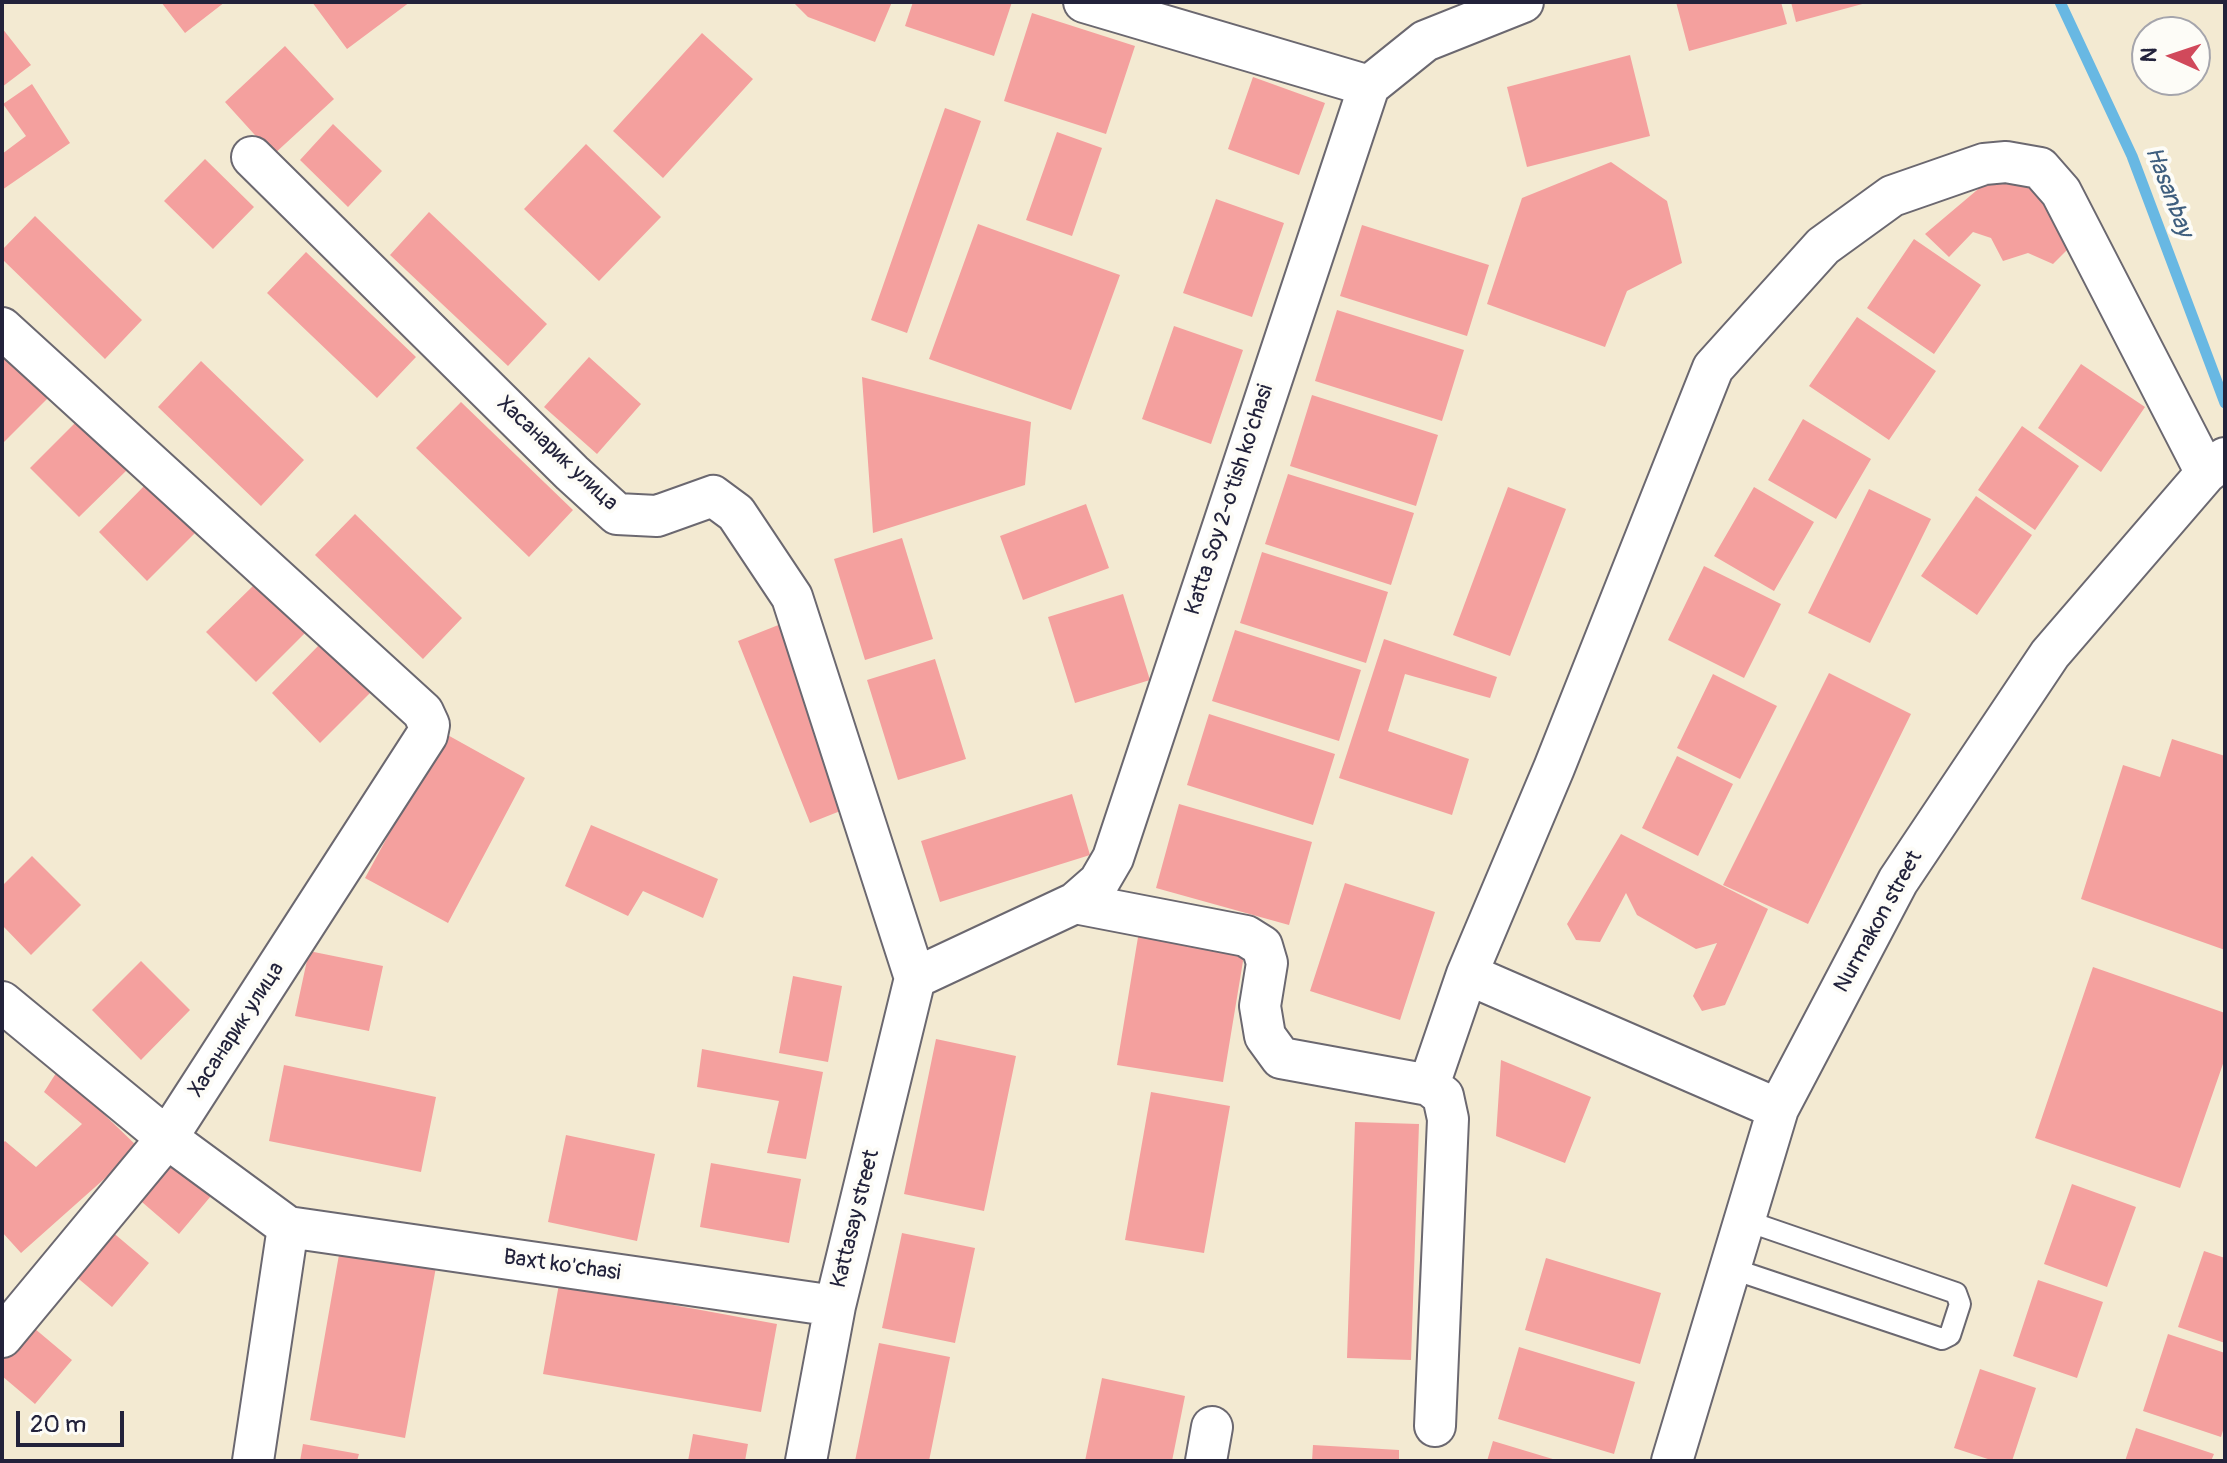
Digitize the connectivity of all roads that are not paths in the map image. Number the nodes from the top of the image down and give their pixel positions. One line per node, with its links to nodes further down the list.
1 (1084, 2): 3 (street)
2 (1523, 2): 3 (street)
3 (1369, 86): 7 (street, Katta Soy 2-o'tish ko'chasi)
4 (252, 157): 9 (street, Хасанарик улица)
5 (2, 328): 13 (street, Хасанарик улица)
6 (2216, 466): 8 (street); 12 (street, Nurmakon street)
7 (1075, 903): 9 (street, Katta Soy 2-o'tish ko'chasi); 11 (street)
8 (1467, 974): 11 (street); 12 (street)
9 (915, 978): 17 (street, Kattasay street)
10 (2, 1002): 13 (street, Baxt ko'chasi)
11 (1429, 1085): 19 (street)
12 (1778, 1109): 14 (street, Nurmakon street)
13 (167, 1138): 15 (street, Baxt ko'chasi); 18 (street)
14 (1744, 1220): 16 (street, Nurmakon street); 16 (lane)
15 (288, 1227): 17 (street, Baxt ko'chasi); 20 (street)
16 (1730, 1268): 22 (street, Nurmakon street)
17 (835, 1306): 21 (street, Kattasay street)
18 (2, 1337)
19 (1435, 1426)
20 (253, 1461)
21 (806, 1461)
22 (1672, 1461)

